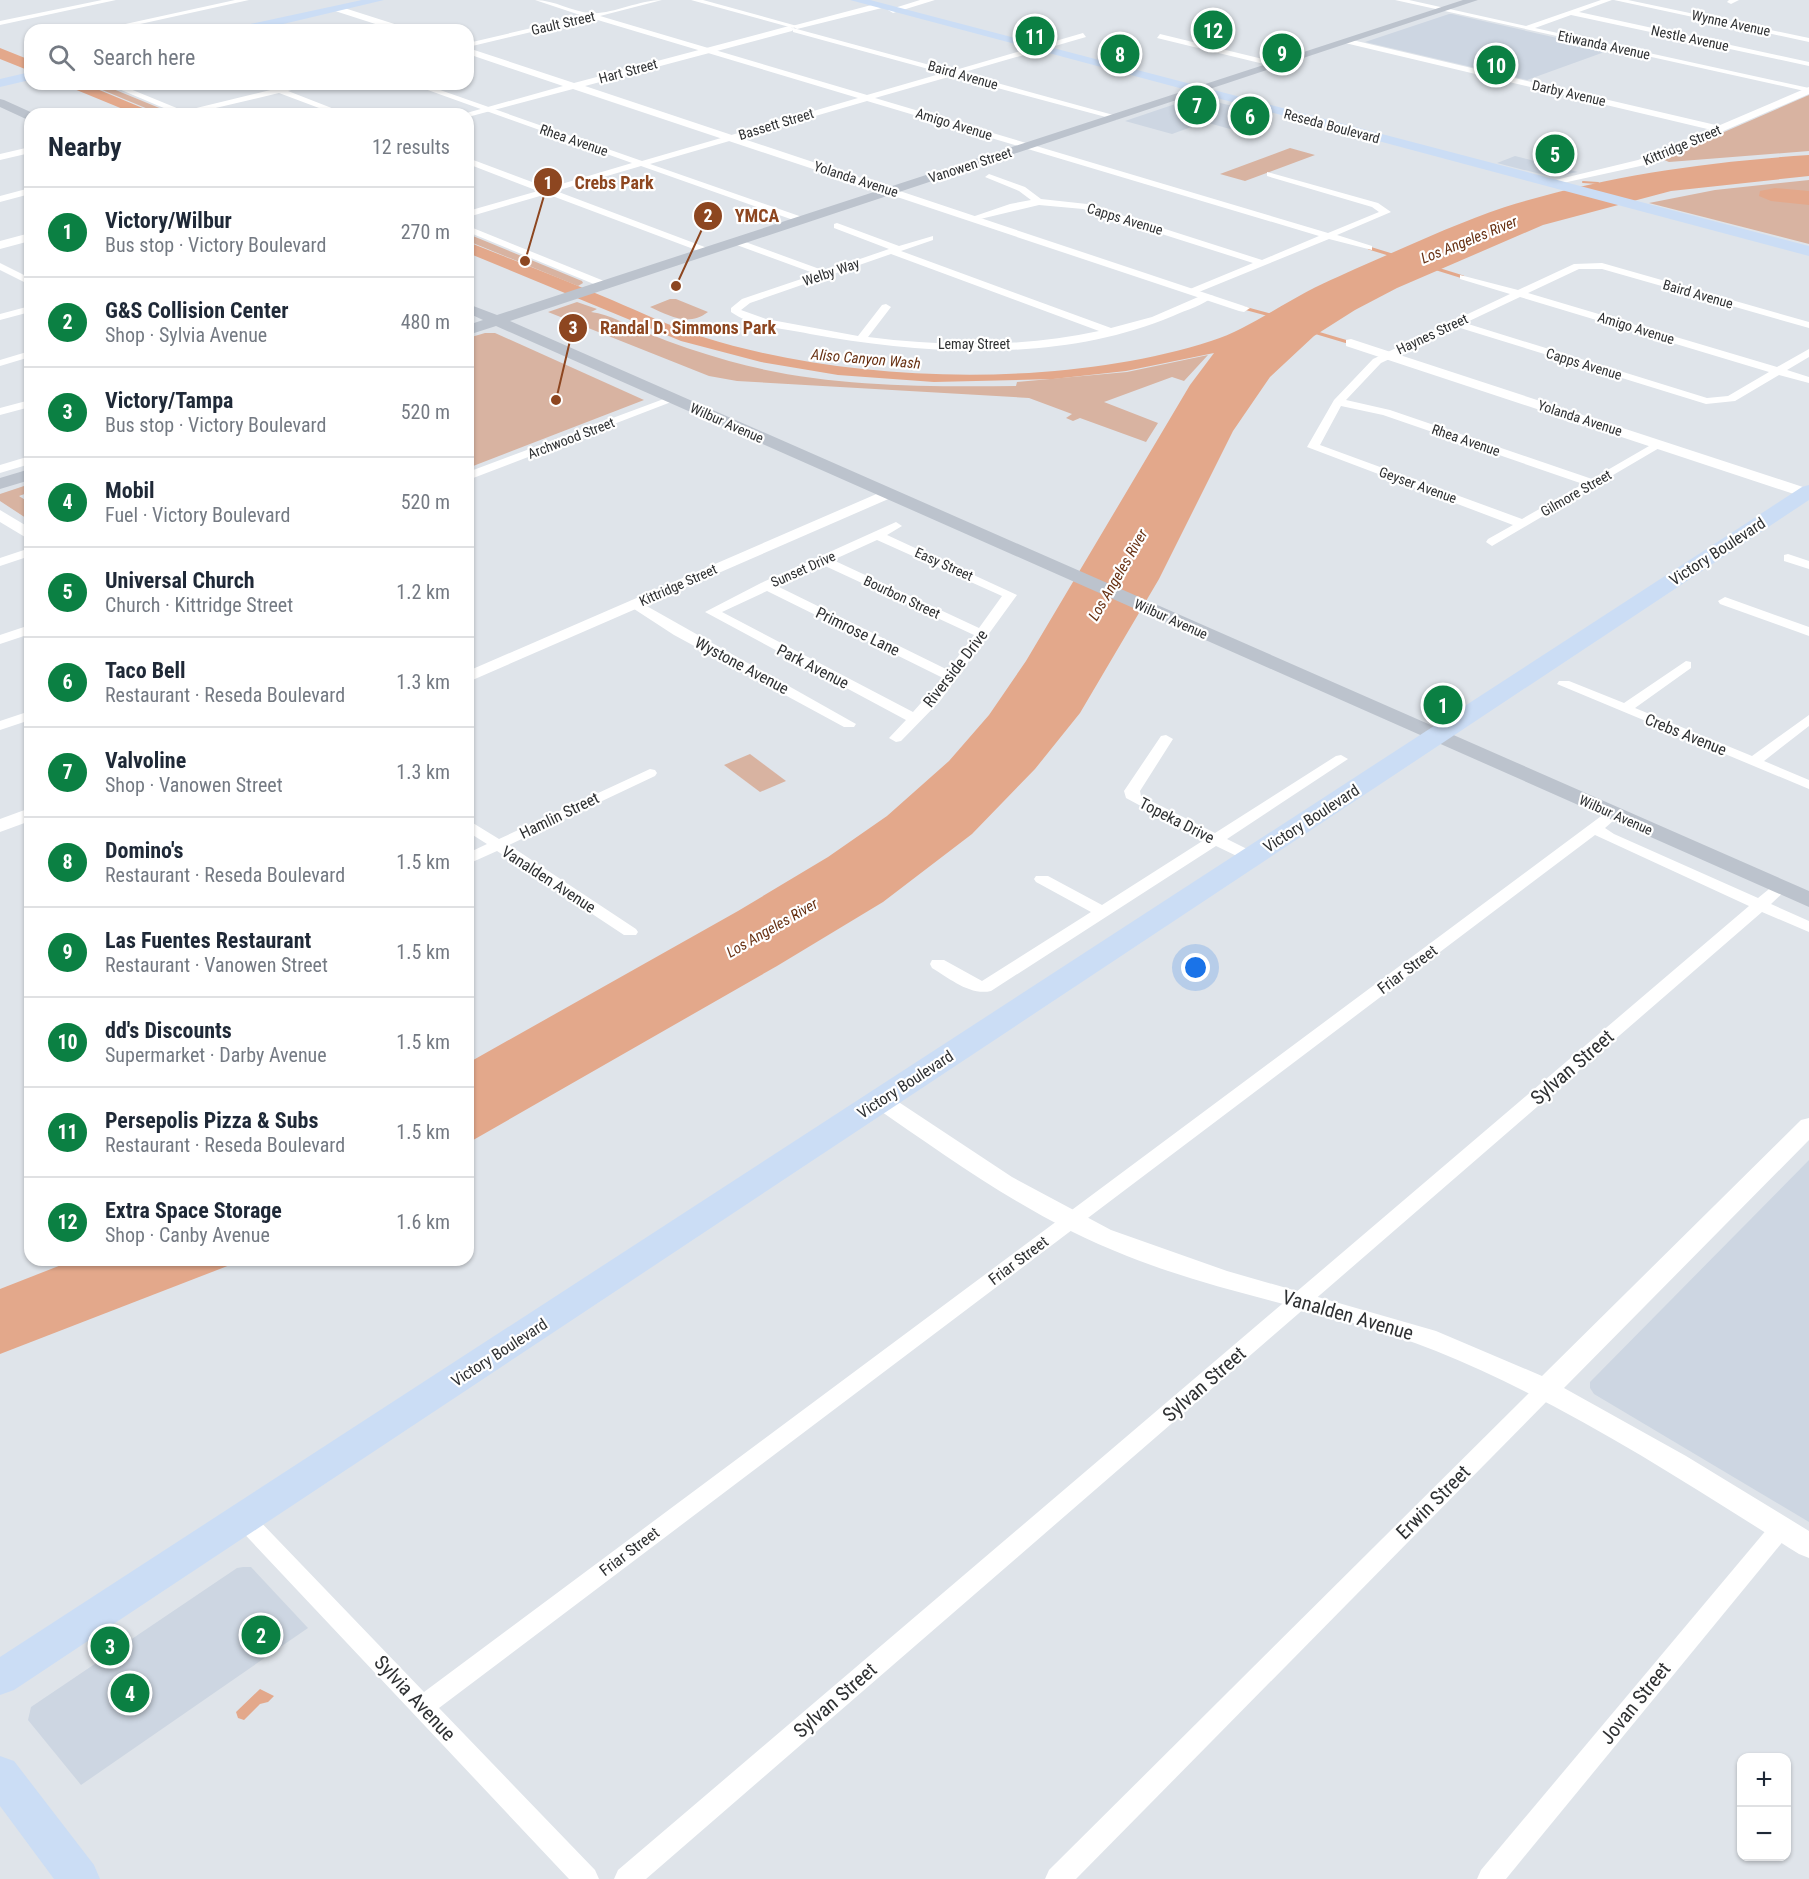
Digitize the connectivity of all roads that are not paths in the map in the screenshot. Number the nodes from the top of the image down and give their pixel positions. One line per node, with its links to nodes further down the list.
1 (112, 0): 22 (street)
2 (245, 0): 16 (street)
3 (378, 0): 17 (main road)
4 (539, 0): 21 (street, Amigo Avenue)
5 (658, 0): 21 (street, Gault Street)
6 (695, 0): 26 (street, Baird Avenue)
7 (856, 0): 15 (main road, Reseda Boulevard)
8 (930, 0): 18 (street)
9 (1399, 0): 19 (street, Etiwanda Avenue)
10 (1473, 0): 19 (main road, Vanowen Street)
11 (1608, 0): 20 (street)
12 (1618, 0): 30 (street, Wynne Avenue)
13 (390, 1): 17 (main road)
14 (188, 3): 16 (street)
15 (879, 6): 18 (main road, Reseda Boulevard); 26 (street, Hart Street)
16 (204, 9): 23 (street)
17 (341, 10): 24 (main road); 25 (street)
18 (893, 10): 33 (main road, Reseda Boulevard)
19 (1443, 10): 27 (street, Etiwanda Avenue); 31 (main road, Vanowen Street)
20 (1571, 13): 27 (street); 36 (street, Nestle Avenue)
21 (592, 16): 32 (street, Gault Street); 34 (street, Amigo Avenue)
22 (0, 22)
23 (139, 24)
24 (277, 24)
25 (385, 24)
26 (799, 28): 34 (street, Hart Street); 38 (street, Baird Avenue)
27 (1527, 28): 46 (street, Etiwanda Avenue)
28 (1083, 34): 33 (street, Bassett Street)
29 (1160, 36): 37 (street)
30 (1809, 39)
31 (1348, 41): 37 (main road, Vanowen Street); 56 (street, Darby Avenue)
32 (474, 44)
33 (1037, 48): 38 (street, Bassett Street); 45 (main road, Reseda Boulevard)
34 (708, 51): 41 (street, Hart Street); 47 (street, Amigo Avenue)
35 (474, 53): 41 (street, Yolanda Avenue)
36 (1809, 64)
37 (1276, 65): 45 (main road, Vanowen Street)
38 (952, 72): 47 (street, Bassett Street); 55 (street, Baird Avenue)
39 (24, 79): 40 (main road)
40 (0, 85)
41 (572, 86): 52 (street, Hart Street); 57 (street, Yolanda Avenue)
42 (126, 90): 49 (street)
43 (280, 90): 50 (street); 51 (street)
44 (432, 90): 52 (street, Rhea Avenue)
45 (1198, 90): 55 (main road, Vanowen Street); 65 (main road, Reseda Boulevard)
46 (1809, 90): 56 (street, Kittridge Street)
47 (865, 98): 57 (street, Bassett Street); 58 (street, Amigo Avenue)
48 (0, 103): 54 (main road)
49 (169, 108)
50 (208, 108)
51 (327, 108)
52 (485, 109): 53 (street, Hart Street); 62 (street, Rhea Avenue)
53 (474, 112)
54 (24, 113)
55 (1114, 118): 58 (main road, Vanowen Street)
56 (1720, 129): 65 (street, Kittridge Street)
57 (730, 138): 62 (street, Bassett Street); 67 (street, Yolanda Avenue)
58 (1028, 146): 67 (main road, Vanowen Street); 76 (street, Amigo Avenue)
59 (24, 151): 60 (street)
60 (0, 157)
61 (474, 163): 66 (street)
62 (640, 164): 66 (street, Bassett Street); 73 (street, Rhea Avenue)
63 (1270, 174): 76 (street)
64 (989, 177): 70 (street, Capps Avenue)
65 (1554, 184): 84 (main road, Reseda Boulevard)
66 (547, 191): 71 (street, Bassett Street); 83 (street)
67 (891, 191): 72 (street, Yolanda Avenue); 73 (main road, Vanowen Street)
68 (24, 193): 69 (street)
69 (0, 199)
70 (1039, 202): 72 (street); 85 (street, Capps Avenue)
71 (474, 212)
72 (975, 219): 92 (street, Yolanda Avenue)
73 (802, 220): 79 (main road, Vanowen Street)
74 (837, 226): 82 (street)
75 (474, 231): 91 (street)
76 (1328, 236): 81 (street, Amigo Avenue); 85 (street)
77 (24, 238): 80 (street)
78 (930, 238): 82 (street, Welby Way)
79 (737, 242): 83 (main road, Vanowen Street); 88 (street)
80 (0, 244)
81 (1370, 248)
82 (895, 250): 88 (street, Welby Way); 105 (street)
83 (707, 251): 91 (main road, Vanowen Street)
84 (1809, 251)
85 (1263, 262): 92 (street)
86 (1587, 265): 93 (street, Haynes Street); 103 (street, Baird Avenue)
87 (0, 266): 90 (street)
88 (825, 274): 97 (street, Welby Way)
89 (1463, 277): 93 (street, Amigo Avenue)
90 (24, 279)
91 (605, 285): 101 (main road, Vanowen Street)
92 (1194, 291): 94 (street, Yolanda Avenue)
93 (1518, 293): 102 (street, Haynes Street); 112 (street, Amigo Avenue)
94 (1209, 296): 96 (street, Yolanda Avenue); 105 (street, Lemay Street)
95 (886, 307): 106 (street)
96 (1244, 308)
97 (735, 310): 106 (street, Lemay Street)
98 (24, 311): 100 (street)
99 (474, 311): 101 (main road, Wilbur Avenue)
100 (0, 317)
101 (497, 321): 104 (main road, Vanowen Street); 114 (main road, Wilbur Avenue)
102 (1455, 323): 109 (street, Haynes Street); 112 (street, Capps Avenue)
103 (1809, 326)
104 (474, 328)
105 (1111, 332): 106 (street, Lemay Street)
106 (861, 339)
107 (1351, 344): 109 (street, Yolanda Avenue)
108 (1809, 352): 112 (street)
109 (1387, 355): 115 (street, Haynes Street); 118 (street, Yolanda Avenue)
110 (24, 356): 111 (street)
111 (0, 363)
112 (1778, 370): 113 (street, Amigo Avenue)
113 (1809, 380)
114 (673, 399): 122 (street, Archwood Street); 127 (main road, Wilbur Avenue)
115 (1338, 402): 119 (street, Haynes Street); 124 (street, Rhea Avenue)
116 (24, 405): 117 (street)
117 (0, 412)
118 (1660, 444): 124 (street, Gilmore Street); 126 (street, Yolanda Avenue)
119 (1313, 447): 129 (street, Geyser Avenue)
120 (24, 462): 121 (street)
121 (0, 470)
122 (474, 474)
123 (24, 476): 125 (main road)
124 (1593, 483): 129 (street, Gilmore Street)
125 (0, 484)
126 (1808, 493): 158 (main road, Victory Boulevard)
127 (888, 494): 142 (street, Kittridge Street); 158 (main road, Wilbur Avenue)
128 (0, 515): 131 (street)
129 (1523, 524): 133 (street, Gilmore Street)
130 (896, 526): 132 (street, Sunset Drive)
131 (24, 531)
132 (877, 535): 136 (street, Sunset Drive); 140 (street, Easy Street)
133 (1492, 542)
134 (24, 554): 137 (street)
135 (1788, 558): 138 (street)
136 (823, 560): 139 (street, Sunset Drive); 146 (street, Bourbon Street)
137 (0, 562)
138 (1809, 565)
139 (765, 586): 143 (street, Sunset Drive); 150 (street, Primrose Lane)
140 (1010, 595): 146 (street, Riverside Drive)
141 (1725, 601): 145 (street)
142 (636, 604): 149 (street, Kittridge Street); 156 (street, Wystone Avenue)
143 (712, 612): 154 (street, Park Avenue)
144 (24, 631): 147 (street)
145 (1809, 632)
146 (982, 634): 150 (street, Riverside Drive)
147 (0, 640)
148 (1686, 665): 152 (street)
149 (474, 674)
150 (950, 676): 154 (street, Riverside Drive)
151 (1564, 684): 152 (street, Crebs Avenue)
152 (1625, 709): 162 (street, Crebs Avenue)
153 (24, 716): 157 (street)
154 (915, 718): 159 (street, Riverside Drive)
155 (1809, 719): 162 (street)
156 (849, 724)
157 (0, 726)
158 (1436, 735): 165 (main road, Wilbur Avenue); 173 (main road, Victory Boulevard)
159 (896, 738)
160 (1166, 739): 170 (street, Topeka Drive)
161 (1341, 759): 170 (street, Victory Boulevard)
162 (1753, 762): 164 (street, Crebs Avenue)
163 (650, 773): 171 (street, Hamlin Street)
164 (1809, 785)
165 (1613, 814): 168 (street, Friar Street); 175 (main road, Wilbur Avenue)
166 (24, 816): 167 (street)
167 (0, 826)
168 (1595, 828): 177 (street, Wilbur Avenue); 184 (street, Friar Street)
169 (474, 829): 171 (street, Vanalden Avenue)
170 (1215, 840): 173 (street, Topeka Drive); 178 (street, Victory Boulevard)
171 (497, 845): 172 (street, Hamlin Street); 180 (street, Vanalden Avenue)
172 (474, 856)
173 (1251, 857): 182 (main road, Victory Boulevard)
174 (1042, 879): 178 (street)
175 (1780, 888): 176 (main road, Wilbur Avenue); 177 (street, Sylvan Street)
176 (1809, 900)
177 (1760, 905): 179 (street, Wilbur Avenue); 185 (street, Sylvan Street)
178 (1102, 912): 181 (street, Victory Boulevard)
179 (1809, 927)
180 (630, 932)
181 (938, 964)
182 (880, 1100): 184 (street, Vanalden Avenue); 187 (main road, Victory Boulevard)
183 (1809, 1126): 186 (street, Erwin Street)
184 (1072, 1219): 185 (street, Vanalden Avenue); 191 (street, Friar Street)
185 (1300, 1301): 186 (street, Vanalden Avenue); 195 (street, Sylvan Street)
186 (1545, 1390): 188 (street, Vanalden Avenue); 196 (street, Erwin Street)
187 (244, 1519): 190 (main road, Victory Boulevard); 191 (street, Sylvia Avenue)
188 (1780, 1528): 189 (street, Vanalden Avenue); 197 (street, Jovan Street)
189 (1809, 1546)
190 (0, 1678)
191 (423, 1706): 194 (street, Sylvia Avenue)
192 (0, 1774): 193 (main road)
193 (79, 1879)
194 (586, 1879)
195 (627, 1879)
196 (1058, 1879)
197 (1490, 1879)

